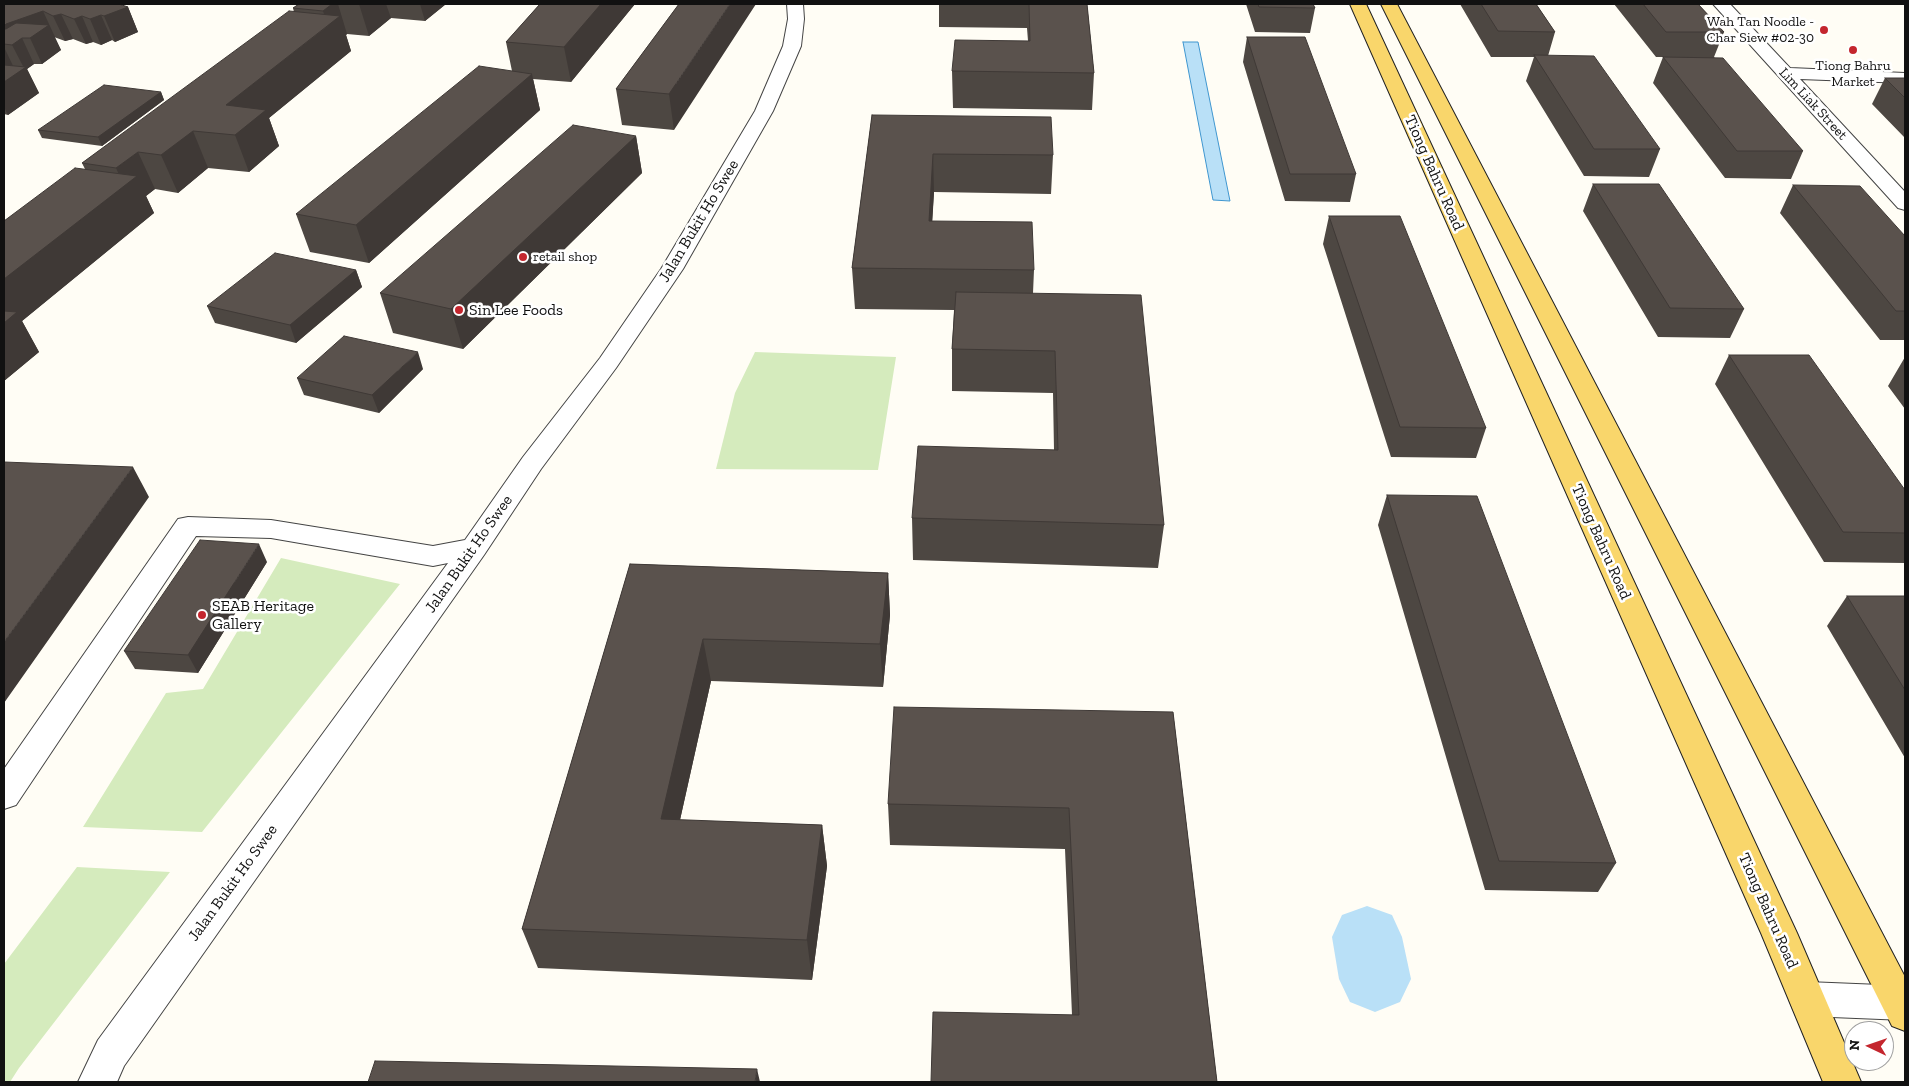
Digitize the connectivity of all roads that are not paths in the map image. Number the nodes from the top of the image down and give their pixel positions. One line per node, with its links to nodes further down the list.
1 (795, 4): 8 (street, Jalan Bukit Ho Swee)
2 (1358, 4): 10 (main road, Tiong Bahru Road)
3 (1389, 4): 11 (main road, Tiong Bahru Road)
4 (1721, 4): 5 (street, Lim Liak Street)
5 (1784, 73): 6 (street); 7 (street, Lim Liak Street)
6 (1905, 78)
7 (1905, 204)
8 (474, 548): 9 (street); 12 (street, Jalan Bukit Ho Swee)
9 (4, 795)
10 (1808, 999): 11 (street); 13 (main road, Tiong Bahru Road)
11 (1903, 1006)
12 (98, 1082)
13 (1842, 1082)

